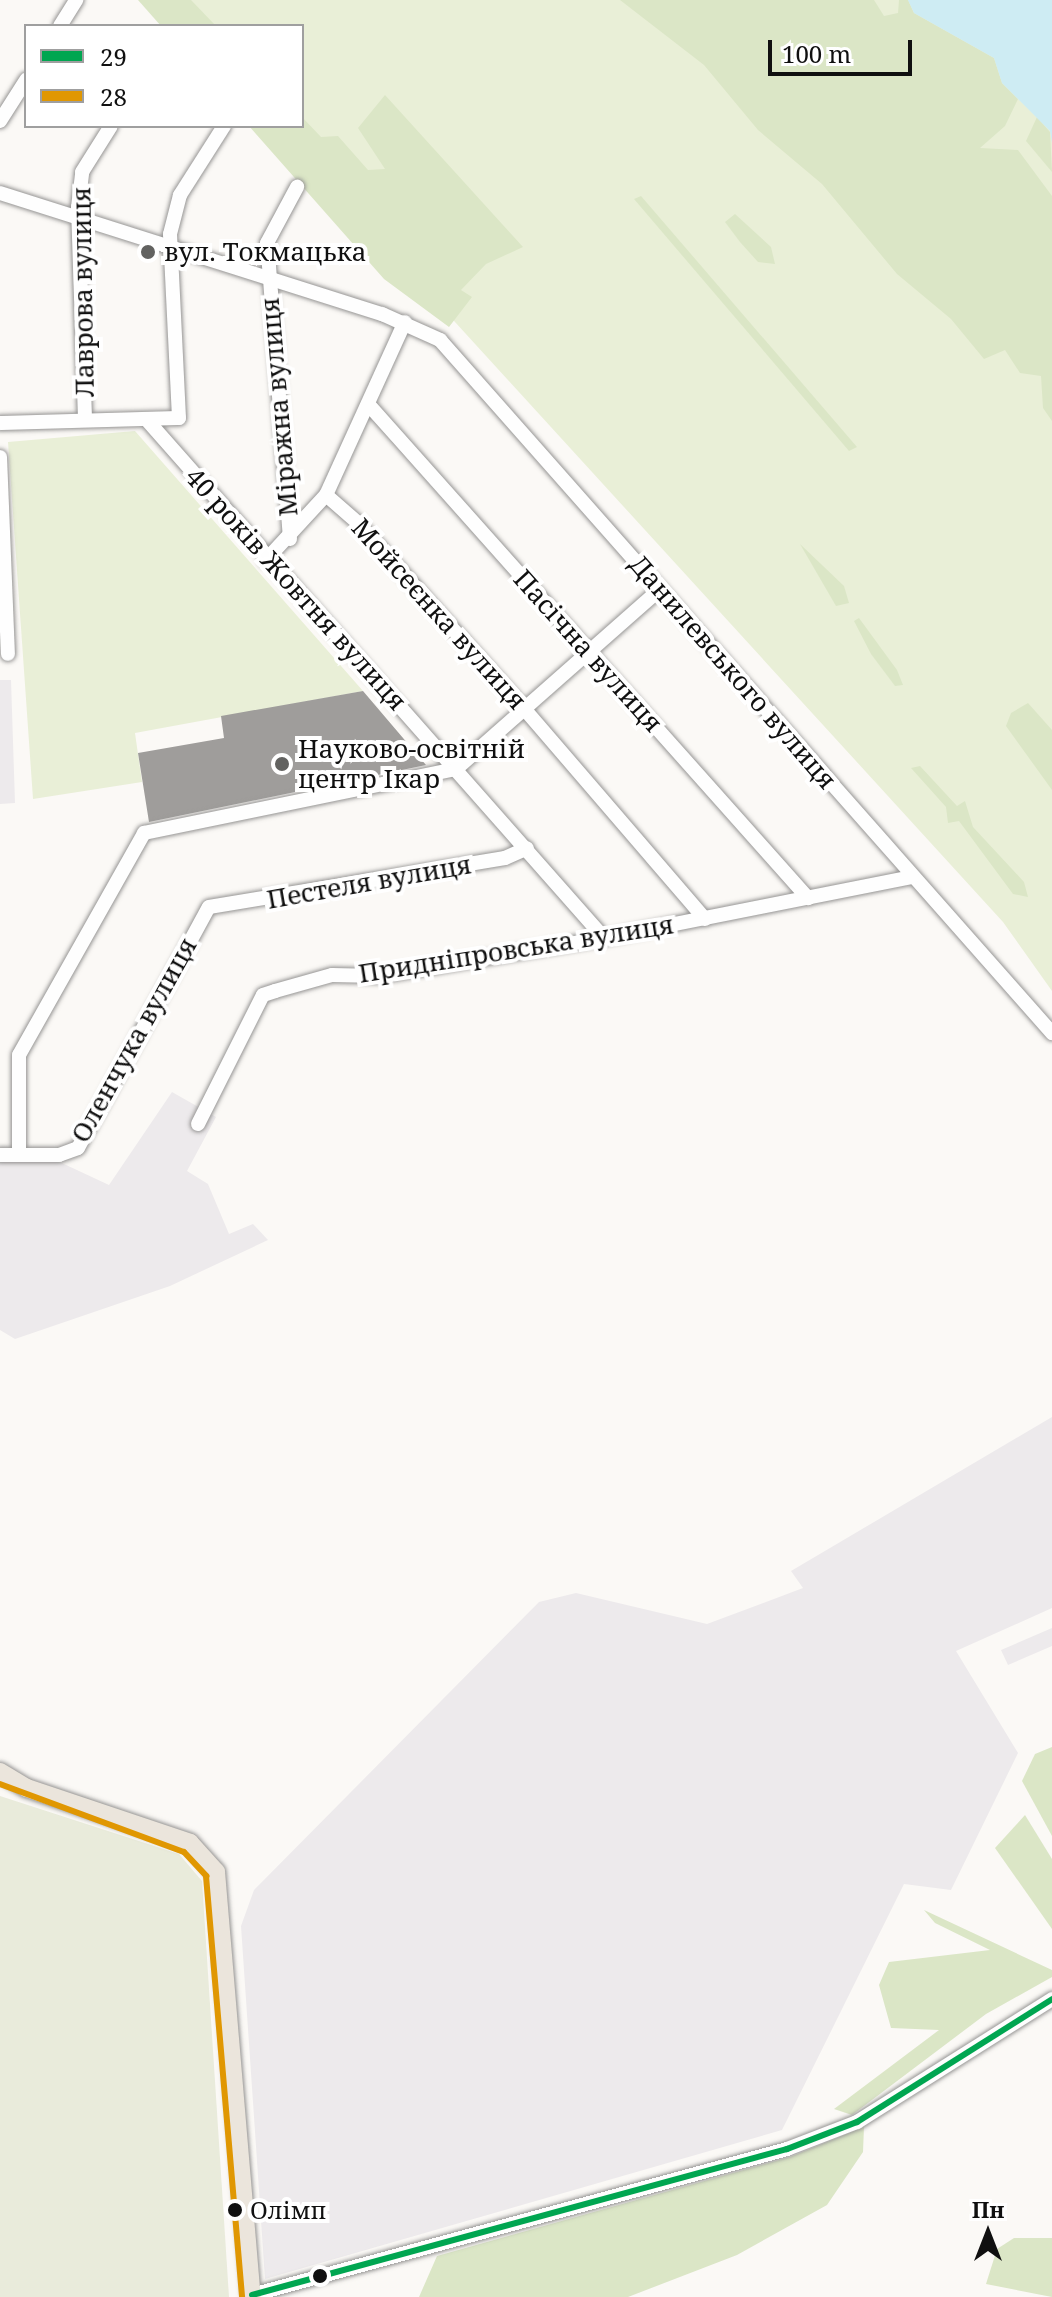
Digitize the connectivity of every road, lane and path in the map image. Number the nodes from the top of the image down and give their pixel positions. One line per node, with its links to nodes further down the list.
1 (76, 0): 2 (street)
2 (61, 24)
3 (24, 83): 4 (street)
4 (0, 121)
5 (110, 128): 9 (street, Лаврова вулиця)
6 (223, 128): 10 (street)
7 (297, 187): 11 (street, Міражна вулиця)
8 (0, 193): 9 (street, Данилевського вулиця)
9 (78, 217): 10 (street, Данилевського вулиця); 14 (street, Лаврова вулиця)
10 (171, 246): 11 (street, Данилевського вулиця); 15 (street)
11 (268, 277): 12 (street, Данилевського вулиця); 19 (street, Міражна вулиця)
12 (405, 322): 13 (street); 21 (street, Данилевського вулиця)
13 (368, 404): 18 (street); 23 (street, Пасічна вулиця)
14 (85, 418): 15 (street); 16 (street)
15 (147, 420): 20 (street, 40 років Жовтня вулиця)
16 (0, 423)
17 (0, 457): 22 (street)
18 (326, 495): 19 (street); 24 (street, Мойсеєнка вулиця)
19 (290, 539): 20 (street)
20 (266, 560): 25 (street, 40 років Жовтня вулиця)
21 (660, 589): 23 (street); 27 (street, Данилевського вулиця)
22 (8, 654)
23 (590, 654): 24 (street); 28 (street, Пасічна вулиця)
24 (527, 712): 25 (street); 30 (street, Мойсеєнка вулиця)
25 (456, 769): 26 (street, 40 років Жовтня вулиця); 36 (street)
26 (527, 848): 29 (street, Пестеля вулиця); 31 (street, 40 років Жовтня вулиця)
27 (912, 877): 28 (street, Придніпровська вулиця); 32 (street, Данилевського вулиця)
28 (808, 898): 30 (street, Придніпровська вулиця)
29 (209, 907): 36 (street, Оленчука вулиця)
30 (705, 919): 31 (street, Придніпровська вулиця)
31 (604, 938): 35 (street, Придніпровська вулиця)
32 (1037, 1016): 33 (street); 34 (street, Данилевського вулиця)
33 (1052, 1026)
34 (1052, 1033)
35 (198, 1124)
36 (19, 1154): 37 (street, Оленчука вулиця)
37 (0, 1155)
38 (0, 1772): 40 (main road)
39 (0, 1780): 40 (main road)
40 (27, 1788): 42 (main road)
41 (1052, 1999): 42 (street)
42 (252, 2296)

